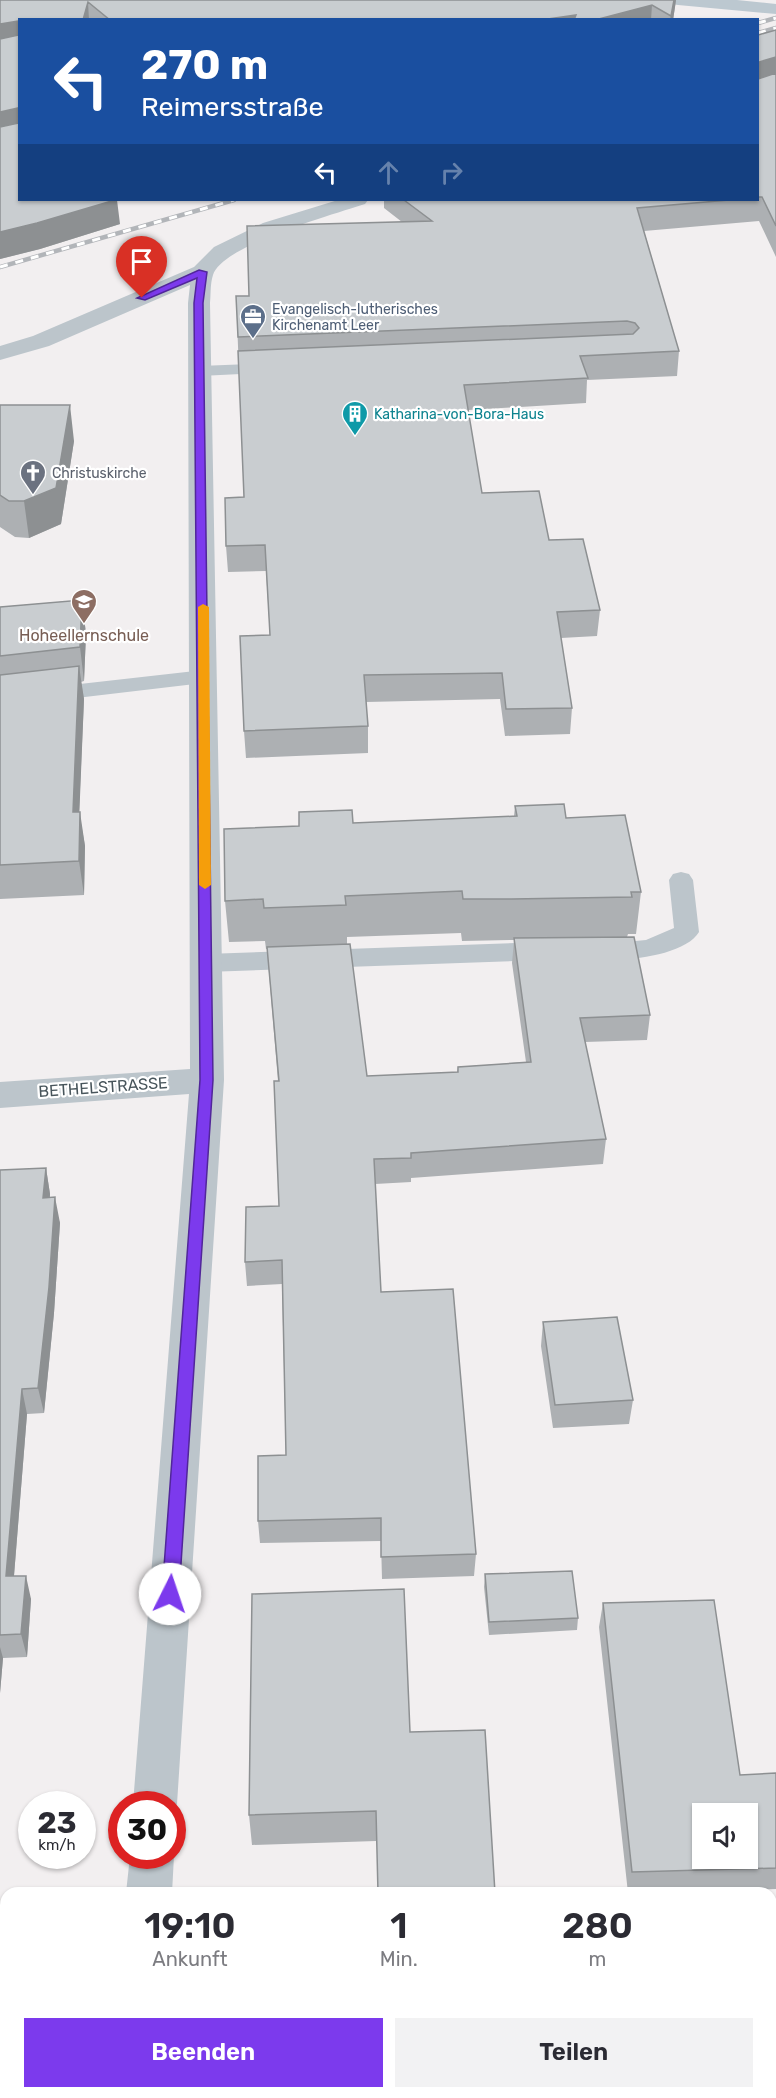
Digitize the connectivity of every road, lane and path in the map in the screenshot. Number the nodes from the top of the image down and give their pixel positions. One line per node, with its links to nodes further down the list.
1 (678, 0): 2 (main road)
2 (728, 2): 3 (main road)
3 (776, 9)
4 (355, 201): 5 (street)
5 (202, 272): 6 (street); 8 (street)
6 (0, 353)
7 (295, 367): 8 (lane)
8 (200, 371): 9 (street)
9 (204, 677): 10 (lane); 12 (street)
10 (0, 700)
11 (681, 880): 12 (lane)
12 (206, 963): 13 (street)
13 (207, 1080): 14 (street, BETHELSTRASSE); 15 (street)
14 (0, 1095)
15 (156, 1791)
16 (151, 1869): 17 (street)
17 (149, 1887)

